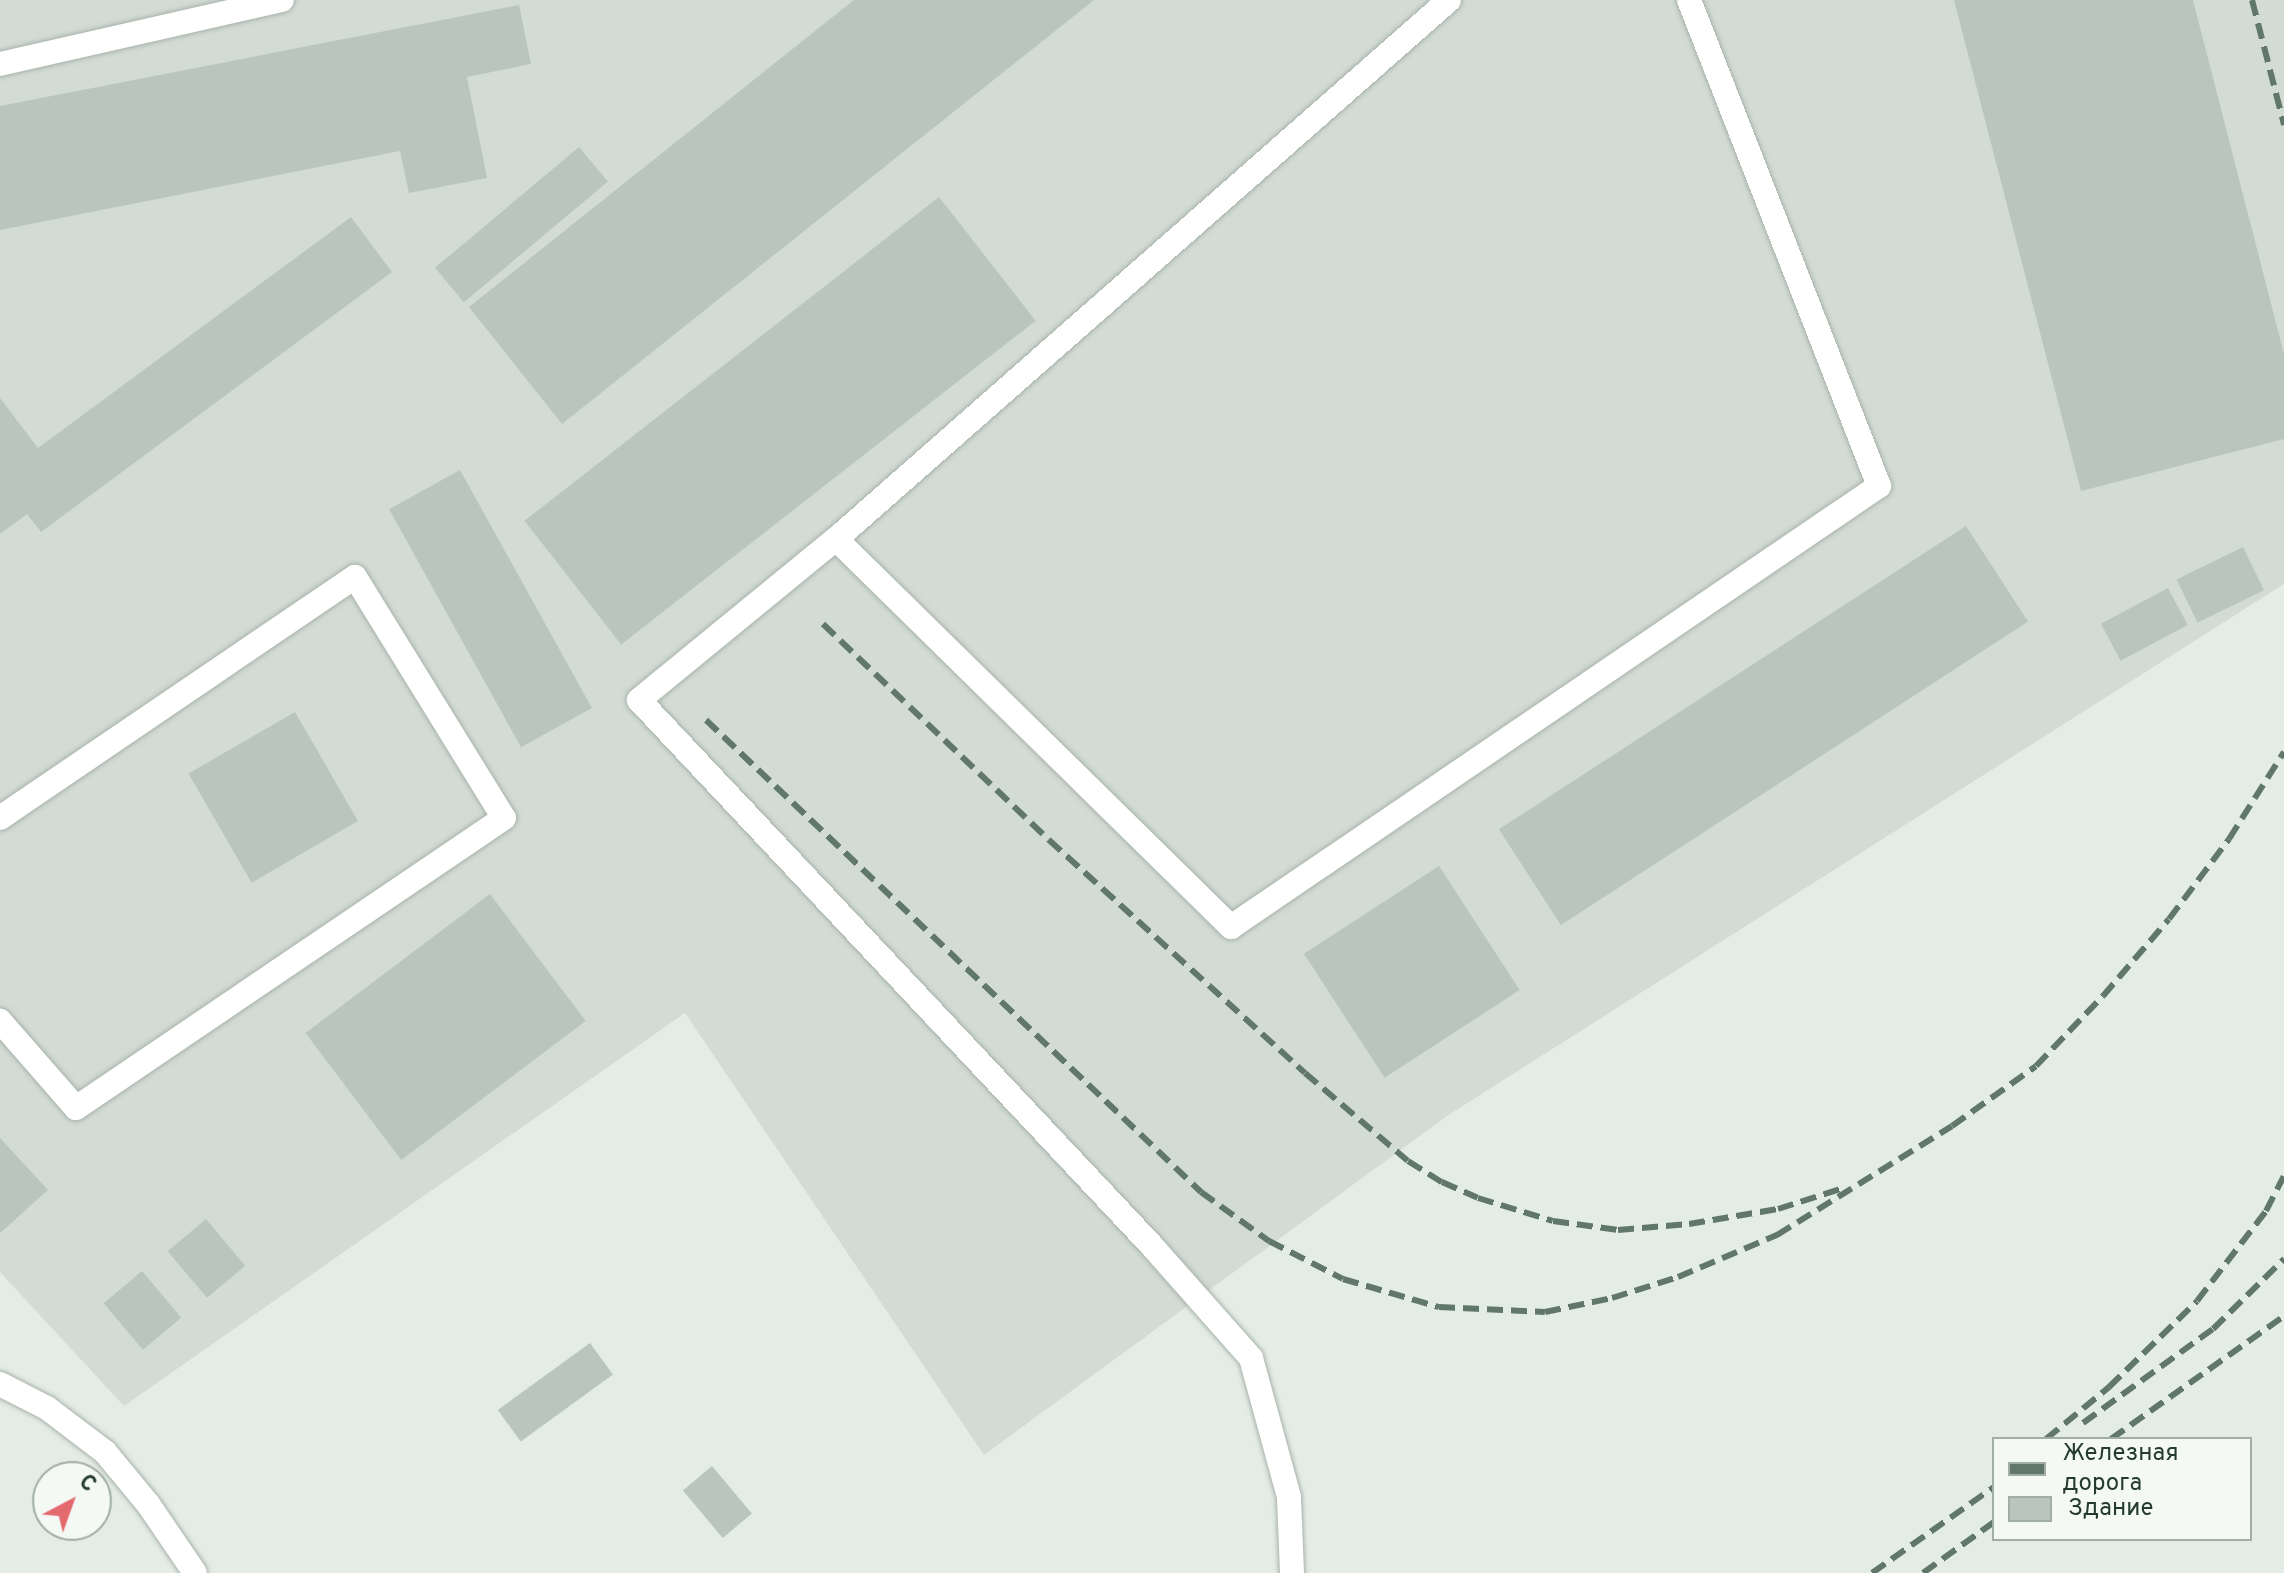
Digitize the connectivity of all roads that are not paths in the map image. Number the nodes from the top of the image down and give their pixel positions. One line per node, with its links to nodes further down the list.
1 (282, 0): 4 (lane)
2 (1449, 0): 5 (lane)
3 (1689, 0): 5 (lane)
4 (0, 64)
5 (836, 539): 10 (lane)
6 (0, 818): 7 (lane)
7 (0, 1021)
8 (0, 1384): 9 (lane)
9 (195, 1573)
10 (1292, 1573)

